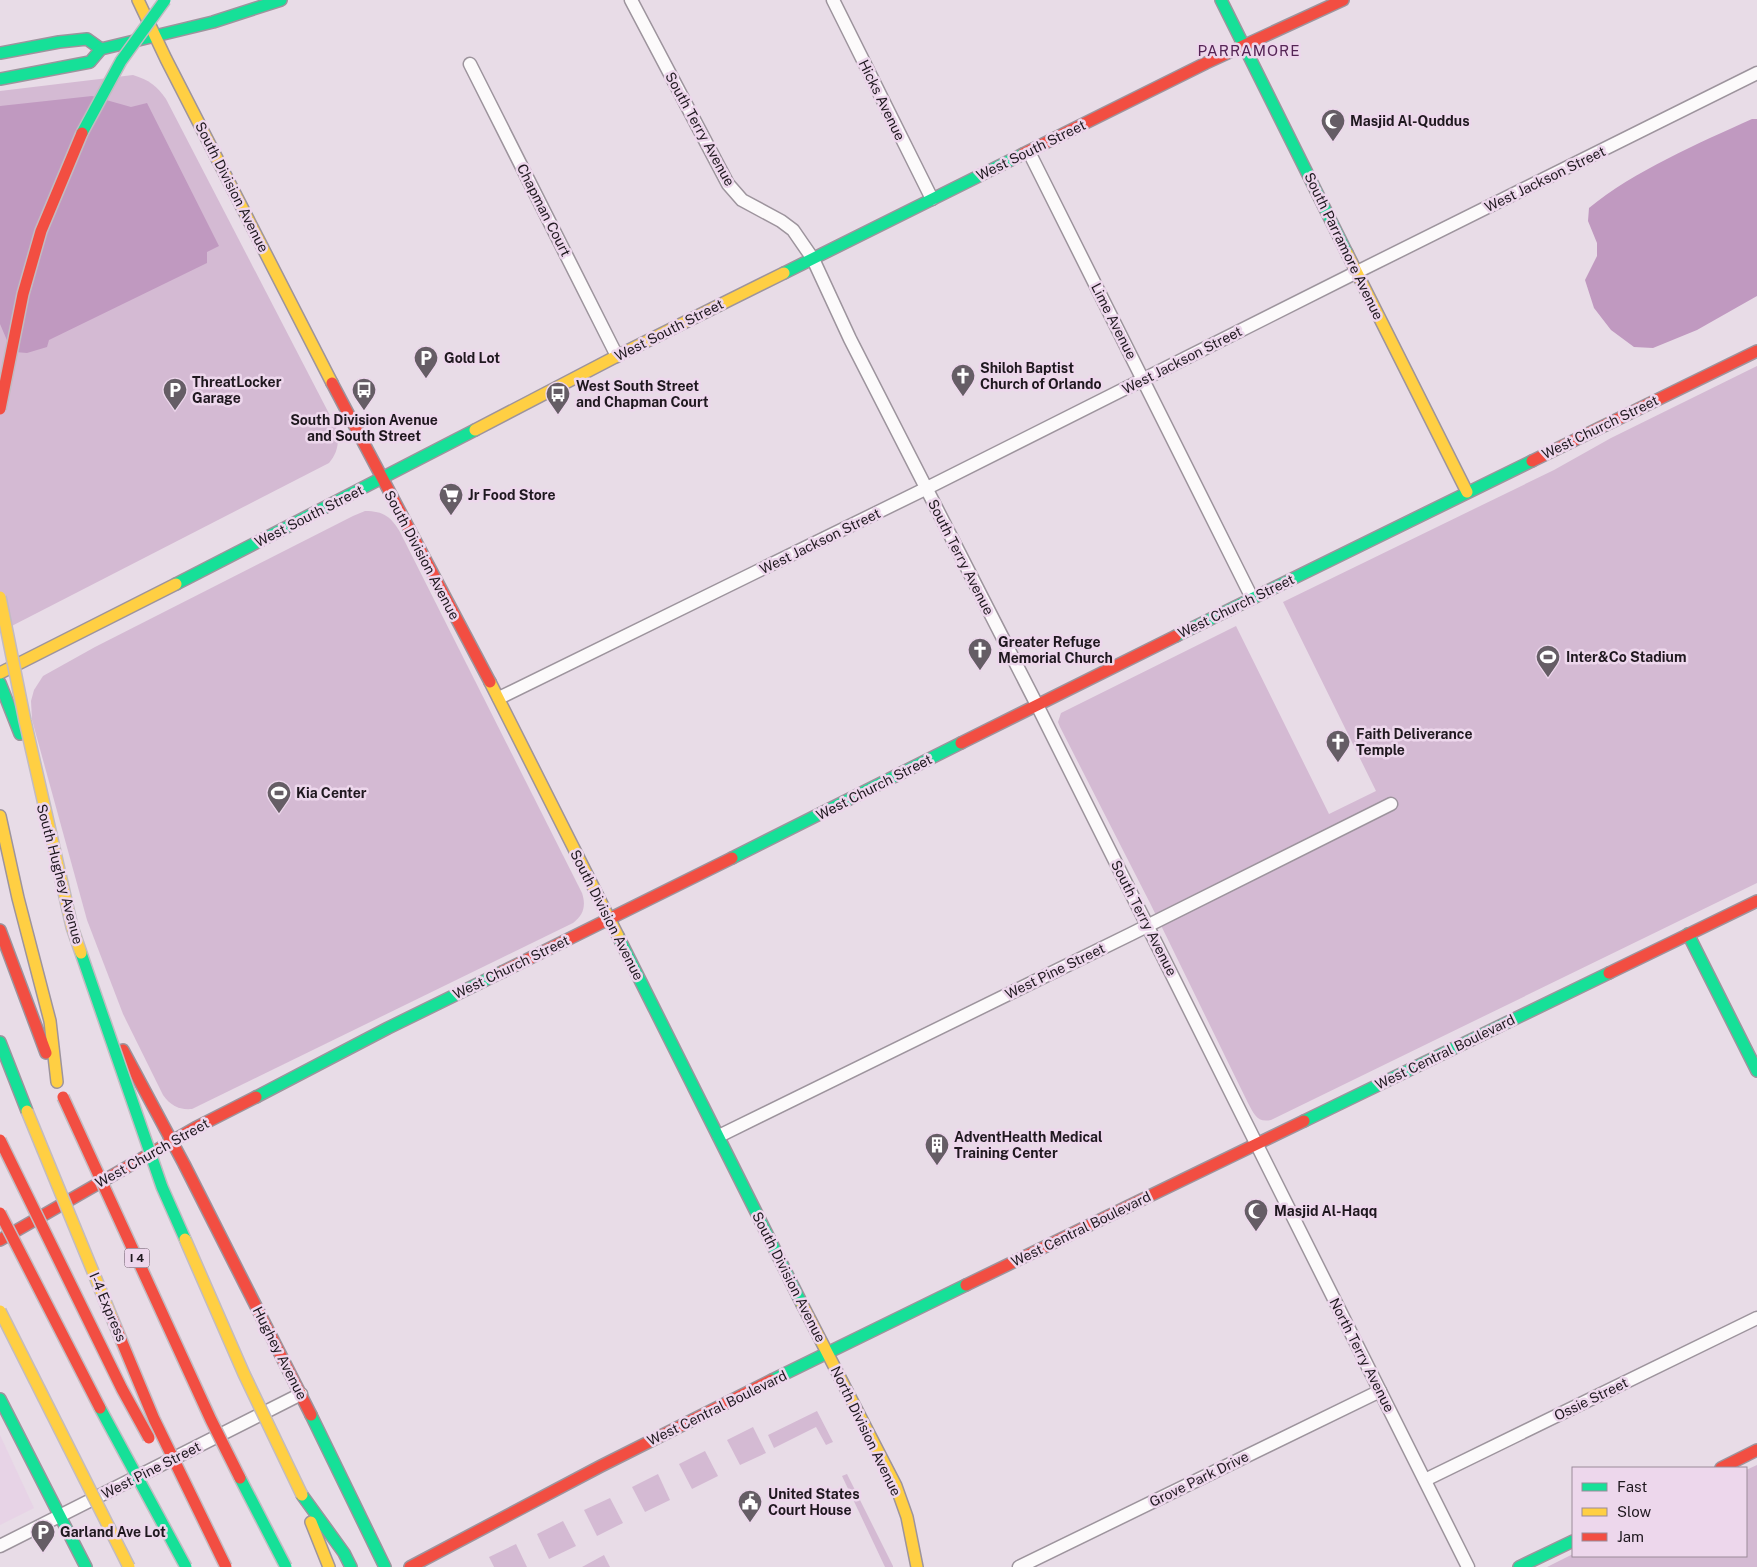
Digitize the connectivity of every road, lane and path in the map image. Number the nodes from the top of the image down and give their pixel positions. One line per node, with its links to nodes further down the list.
1 (138, 0): 8 (main road, South Division Avenue)
2 (165, 0): 22 (main road, bridge)
3 (281, 0): 8 (main road)
4 (631, 0): 17 (street, South Terry Avenue)
5 (833, 0): 16 (street, Hicks Avenue)
6 (1221, 0): 9 (main road, South Parramore Avenue)
7 (1343, 0): 9 (main road, West South Street)
8 (155, 36): 10 (main road); 23 (main road, South Division Avenue)
9 (1244, 46): 15 (main road, West South Street); 18 (main road, South Parramore Avenue)
10 (101, 49): 11 (main road); 14 (main road)
11 (0, 53)
12 (470, 64): 20 (street, Chapman Court)
13 (1757, 73): 18 (street, West Jackson Street)
14 (0, 79)
15 (1029, 152): 16 (main road, West South Street); 21 (street, Lime Avenue)
16 (932, 200): 17 (main road, West South Street)
17 (813, 259): 20 (main road, West South Street); 24 (street, South Terry Avenue)
18 (1357, 272): 21 (street, West Jackson Street); 25 (main road, South Parramore Avenue)
19 (1757, 351): 25 (main road, West Church Street)
20 (617, 356): 23 (main road, West South Street)
21 (1143, 380): 24 (street, West Jackson Street); 27 (street, Lime Avenue)
22 (0, 410)
23 (382, 479): 28 (main road, West South Street); 30 (main road, South Division Avenue)
24 (926, 489): 30 (street, West Jackson Street); 31 (street, South Terry Avenue)
25 (1467, 492): 27 (main road, West Church Street)
26 (0, 596): 57 (main road, bridge)
27 (1252, 598): 31 (main road, West Church Street)
28 (0, 673)
29 (0, 683): 44 (main road, South Hughey Avenue)
30 (499, 698): 35 (main road, South Division Avenue)
31 (1037, 705): 35 (main road, West Church Street); 36 (street, South Terry Avenue)
32 (1391, 804): 36 (street, West Pine Street)
33 (0, 816): 41 (main road)
34 (1757, 901): 38 (main road, West Central Boulevard)
35 (609, 919): 42 (main road, South Division Avenue); 44 (main road, West Church Street)
36 (1147, 925): 42 (street, West Pine Street); 45 (street, South Terry Avenue)
37 (0, 930): 41 (main road, I 4)
38 (1688, 934): 40 (main road); 45 (main road, West Central Boulevard)
39 (0, 1042): 64 (main road, I-4 Express, bridge)
40 (1757, 1071)
41 (57, 1082): 65 (main road, I 4, bridge)
42 (719, 1136): 50 (main road, South Division Avenue)
43 (0, 1140): 64 (main road, bridge)
44 (171, 1141): 47 (main road, West Church Street); 52 (main road, Hughey Avenue)
45 (1256, 1143): 50 (main road, West Central Boulevard); 51 (street, North Terry Avenue)
46 (0, 1213): 63 (main road, bridge)
47 (0, 1240)
48 (0, 1311): 62 (main road, bridge)
49 (1757, 1318): 56 (street, Ossie Street)
50 (828, 1353): 69 (main road, West Central Boulevard); 70 (main road, North Division Avenue)
51 (1380, 1391): 56 (street, North Terry Avenue); 71 (street, Grove Park Drive)
52 (301, 1394): 58 (street, West Pine Street); 68 (main road, Hughey Avenue)
53 (0, 1399): 58 (main road)
54 (1757, 1450): 55 (main road)
55 (1722, 1467)
56 (1425, 1480): 72 (street, North Terry Avenue)
57 (302, 1495): 66 (main road); 67 (main road)
58 (59, 1516): 60 (street, West Pine Street); 61 (main road)
59 (1572, 1540): 73 (main road)
60 (0, 1546)
61 (86, 1567)
62 (129, 1567)
63 (186, 1567)
64 (224, 1567)
65 (286, 1567)
66 (329, 1567)
67 (352, 1567)
68 (385, 1567)
69 (410, 1567)
70 (917, 1567)
71 (1019, 1567)
72 (1468, 1567)
73 (1519, 1567)

